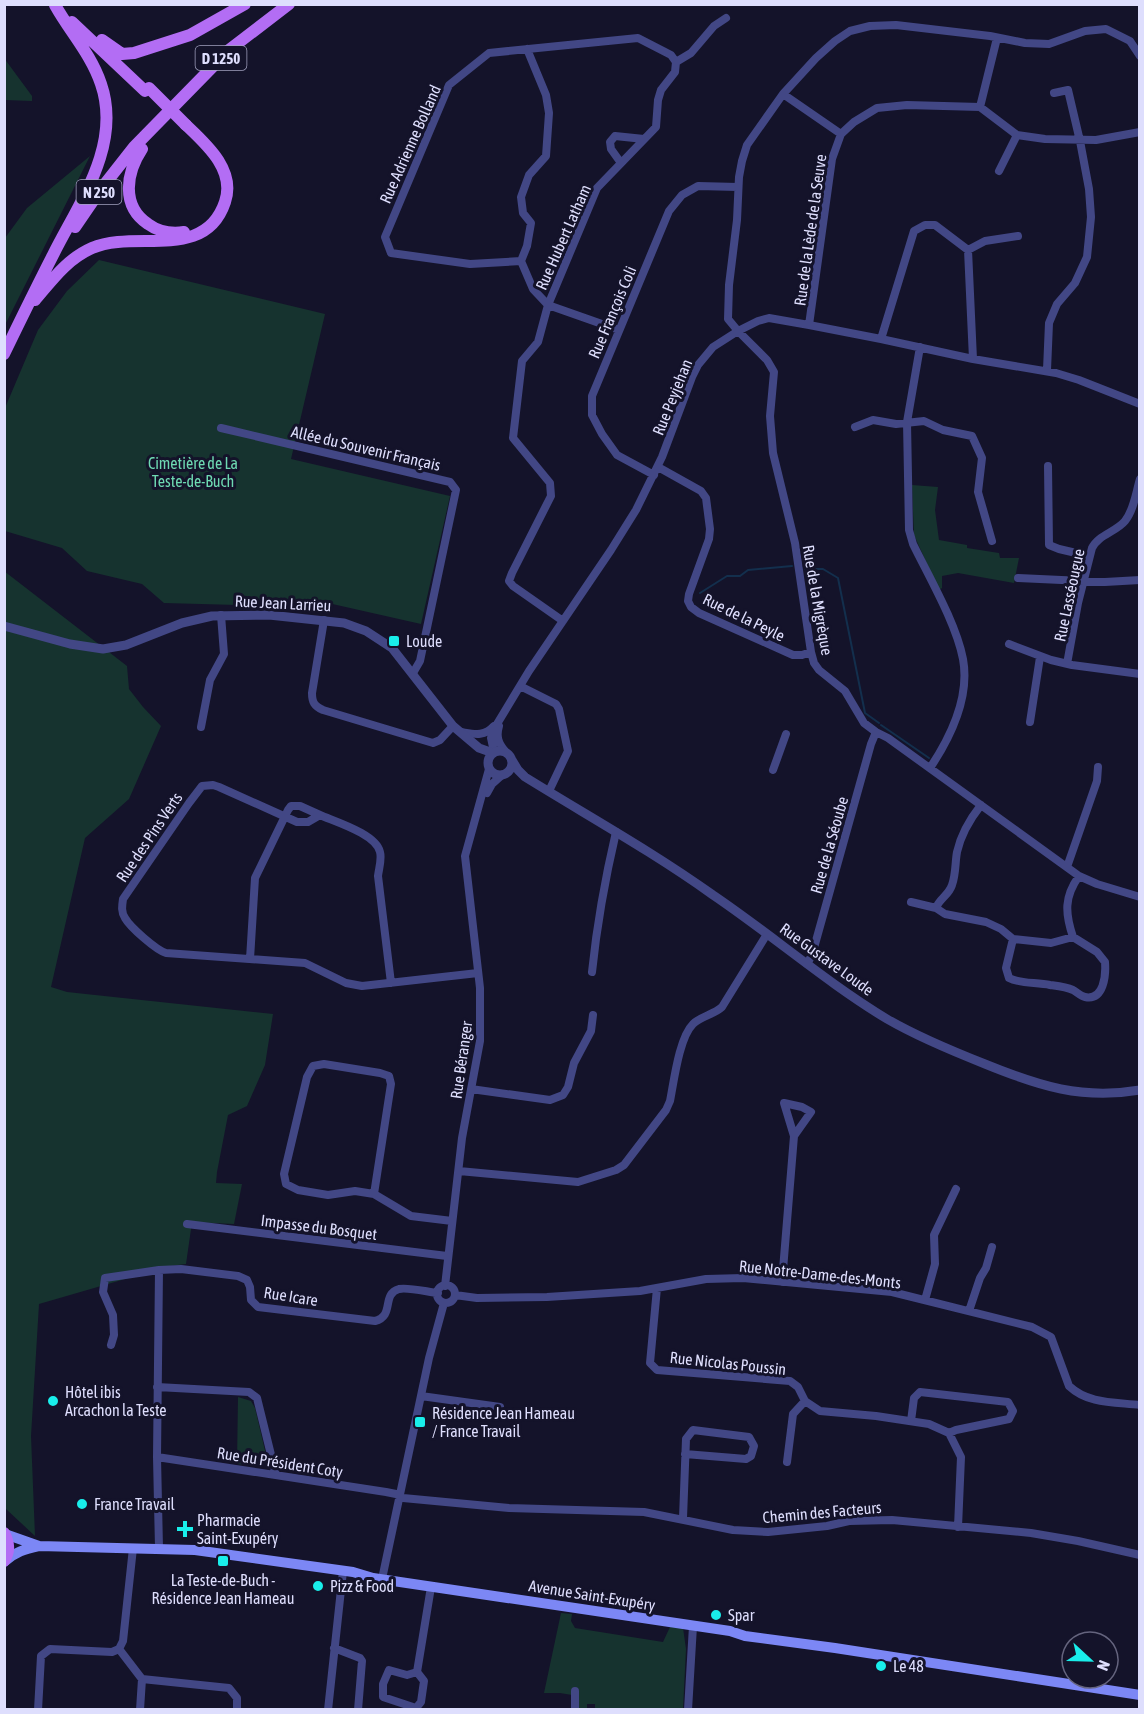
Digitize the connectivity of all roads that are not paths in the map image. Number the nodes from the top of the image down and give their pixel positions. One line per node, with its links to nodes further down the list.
1 (62, 4): 7 (main road)
2 (245, 4): 7 (main road)
3 (289, 4): 15 (main road, D 1250)
4 (55, 5): 11 (main road); 28 (main road)
5 (726, 18): 10 (street)
6 (997, 38): 9 (street); 13 (street); 14 (street)
7 (102, 40): 11 (main road)
8 (527, 49): 10 (street, Rue Adrienne Bolland); 27 (street); 27 (street, Rue Adrienne Bolland)
9 (1140, 56)
10 (676, 62): 20 (street, Rue Hubert Latham)
11 (147, 90): 16 (main road, bridge)
12 (1054, 93): 21 (street)
13 (783, 94): 18 (street); 24 (street)
14 (980, 107): 18 (street, Rue de la Lède de la Seuve); 19 (street)
15 (161, 120): 16 (main road); 28 (main road, N 250)
16 (184, 127): 30 (main road)
17 (1140, 132): 21 (street)
18 (841, 134): 31 (street, Rue de la Lède de la Seuve)
19 (1017, 135): 21 (street); 23 (street)
20 (644, 139): 22 (street, Rue Hubert Latham); 22 (street)
21 (1080, 141): 38 (street)
22 (621, 163): 29 (street, Rue Hubert Latham)
23 (999, 171)
24 (738, 188): 32 (street, Rue François Coli); 33 (street)
25 (1018, 237): 26 (street)
26 (968, 250): 34 (street); 37 (street)
27 (521, 261): 29 (street)
28 (45, 270): 30 (main road, N 250)
29 (548, 305): 32 (street); 53 (street, Rue Hubert Latham)
30 (23, 315): 36 (main road, N 250)
31 (809, 325): 33 (street, Rue Peyjehan); 34 (street, Rue Peyjehan)
32 (619, 330): 44 (street, Rue François Coli)
33 (738, 331): 44 (street, Rue Peyjehan); 56 (street, Rue de la Migrèque)
34 (881, 339): 35 (street, Rue Peyjehan)
35 (920, 347): 37 (street, Rue Peyjehan); 40 (street)
36 (4, 354)
37 (973, 359): 38 (street, Rue Peyjehan)
38 (1047, 370): 39 (street, Rue Peyjehan)
39 (1140, 404)
40 (907, 422): 42 (street); 46 (street); 74 (street)
41 (221, 428): 59 (street, Allée du Souvenir Français)
42 (855, 428)
43 (1048, 466): 47 (street)
44 (656, 471): 53 (street, Rue Peyjehan); 56 (street, Rue de la Peyle)
45 (1140, 479): 47 (street, Rue Lasséougue)
46 (992, 540)
47 (1089, 556): 50 (street, Rue Lasséougue)
48 (1018, 578): 50 (street)
49 (1140, 580): 50 (street)
50 (1083, 581): 58 (street, Rue Lasséougue)
51 (220, 615): 52 (street, Rue Jean Larrieu); 54 (street, Rue Jean Larrieu); 64 (street)
52 (324, 620): 59 (street, Rue Jean Larrieu); 65 (street)
53 (563, 621): 61 (street, Rue Peyjehan)
54 (4, 626)
55 (1009, 644): 57 (street)
56 (811, 652): 66 (street, Rue de la Migrèque)
57 (1040, 657): 58 (street); 63 (street)
58 (1067, 664): 60 (street)
59 (413, 673): 65 (street, Rue Jean Larrieu)
60 (1140, 674)
61 (520, 686): 62 (street, Rue Peyjehan); 78 (street)
62 (503, 716): 65 (street, Rue Peyjehan); 69 (street, Rue Peyjehan); 70 (street, Rue Peyjehan)
63 (1030, 722)
64 (201, 727)
65 (457, 729): 68 (street, Rue Jean Larrieu)
66 (876, 732): 74 (street, Rue de la Migrèque); 93 (street, Rue de la Séoube)
67 (786, 734): 75 (street)
68 (479, 748): 70 (street, Rue Jean Larrieu); 73 (street, Rue Jean Larrieu)
69 (505, 751): 70 (street); 71 (street)
70 (493, 752): 73 (street)
71 (512, 760): 76 (street); 77 (street, Rue Gustave Loude)
72 (1098, 767): 84 (street)
73 (489, 768): 76 (street); 79 (street, Rue Béranger)
74 (930, 768): 80 (street, Rue de la Migrèque)
75 (772, 770)
76 (504, 775): 77 (street, Rue Gustave Loude); 79 (street, Rue Béranger)
77 (525, 777): 78 (street, Rue Gustave Loude)
78 (549, 791): 83 (street, Rue Gustave Loude)
79 (480, 804): 95 (street, Rue Béranger)
80 (981, 805): 84 (street, Rue de la Migrèque); 88 (street)
81 (320, 815): 82 (street, Rue des Pins Verts); 82 (street); 96 (street)
82 (285, 817): 92 (street); 92 (street, Rue des Pins Verts)
83 (616, 832): 89 (street, Rue Gustave Loude); 94 (street)
84 (1067, 867): 85 (street, Rue de la Migrèque)
85 (1079, 876): 86 (street, Rue de la Migrèque); 90 (street)
86 (1140, 897)
87 (911, 902): 88 (street)
88 (936, 908): 91 (street)
89 (767, 934): 93 (street, Rue Gustave Loude); 101 (street)
90 (1073, 937): 91 (street); 91 (street)
91 (1013, 939)
92 (250, 959): 96 (street, Rue des Pins Verts)
93 (807, 964): 99 (street, Rue Gustave Loude)
94 (591, 972)
95 (478, 973): 96 (street, Rue des Pins Verts); 98 (street, Rue Béranger)
96 (391, 983)
97 (593, 1015): 98 (street)
98 (471, 1089): 101 (street, Rue Béranger)
99 (1140, 1090)
100 (794, 1136): 100 (street); 109 (street)
101 (459, 1172): 104 (street, Rue Béranger)
102 (956, 1189): 114 (street)
103 (374, 1194): 103 (street); 104 (street)
104 (452, 1221): 107 (street, Rue Béranger)
105 (187, 1224): 107 (street, Impasse du Bosquet)
106 (992, 1247): 116 (street)
107 (447, 1256): 110 (street, Rue Béranger)
108 (159, 1270): 112 (street, Rue Icare); 117 (street, Rue Icare); 118 (street)
109 (782, 1282): 111 (street, Rue Notre-Dame-des-Monts); 114 (street, Rue Notre-Dame-des-Monts)
110 (445, 1286): 112 (street); 113 (street)
111 (657, 1288): 113 (street, Rue Notre-Dame-des-Monts); 120 (street, Rue Nicolas Poussin)
112 (438, 1293): 115 (street)
113 (455, 1295): 115 (street)
114 (925, 1300): 116 (street, Rue Notre-Dame-des-Monts)
115 (444, 1303): 119 (street)
116 (969, 1311): 121 (street, Rue Notre-Dame-des-Monts)
117 (111, 1345)
118 (158, 1387): 126 (street); 128 (street)
119 (421, 1396): 122 (street); 129 (street)
120 (806, 1401): 123 (street, Rue Nicolas Poussin); 127 (street)
121 (1140, 1406)
122 (500, 1407)
123 (911, 1421): 124 (street, Rue Nicolas Poussin); 124 (street)
124 (949, 1433): 131 (street)
125 (685, 1454): 125 (street); 130 (street)
126 (157, 1457): 128 (street, Rue du Président Coty); 135 (street)
127 (787, 1462)
128 (276, 1475): 129 (street, Rue du Président Coty)
129 (399, 1496): 130 (street, Chemin des Facteurs); 139 (street)
130 (683, 1518): 131 (street, Chemin des Facteurs)
131 (958, 1527): 136 (street, Chemin des Facteurs)
132 (5, 1534): 133 (main road, Avenue Saint-Exupéry); 137 (main road)
133 (39, 1546): 134 (main road, Avenue Saint-Exupéry); 137 (main road, Avenue Saint-Exupéry)
134 (133, 1548): 135 (main road, Avenue Saint-Exupéry); 143 (street)
135 (159, 1548): 138 (main road, Avenue Saint-Exupéry)
136 (1140, 1555)
137 (4, 1561)
138 (342, 1571): 139 (main road, Avenue Saint-Exupéry); 142 (street)
139 (382, 1579): 140 (main road, Avenue Saint-Exupéry)
140 (431, 1587): 141 (main road, Avenue Saint-Exupéry); 144 (street)
141 (693, 1626): 147 (main road, Avenue Saint-Exupéry); 154 (street)
142 (334, 1648): 151 (street); 152 (street)
143 (119, 1649): 145 (street); 148 (street)
144 (417, 1672): 144 (street)
145 (142, 1679): 149 (street); 150 (street)
146 (575, 1691): 153 (street)
147 (1140, 1695)
148 (38, 1710)
149 (140, 1710)
150 (237, 1710)
151 (328, 1710)
152 (358, 1710)
153 (575, 1710)
154 (688, 1710)

